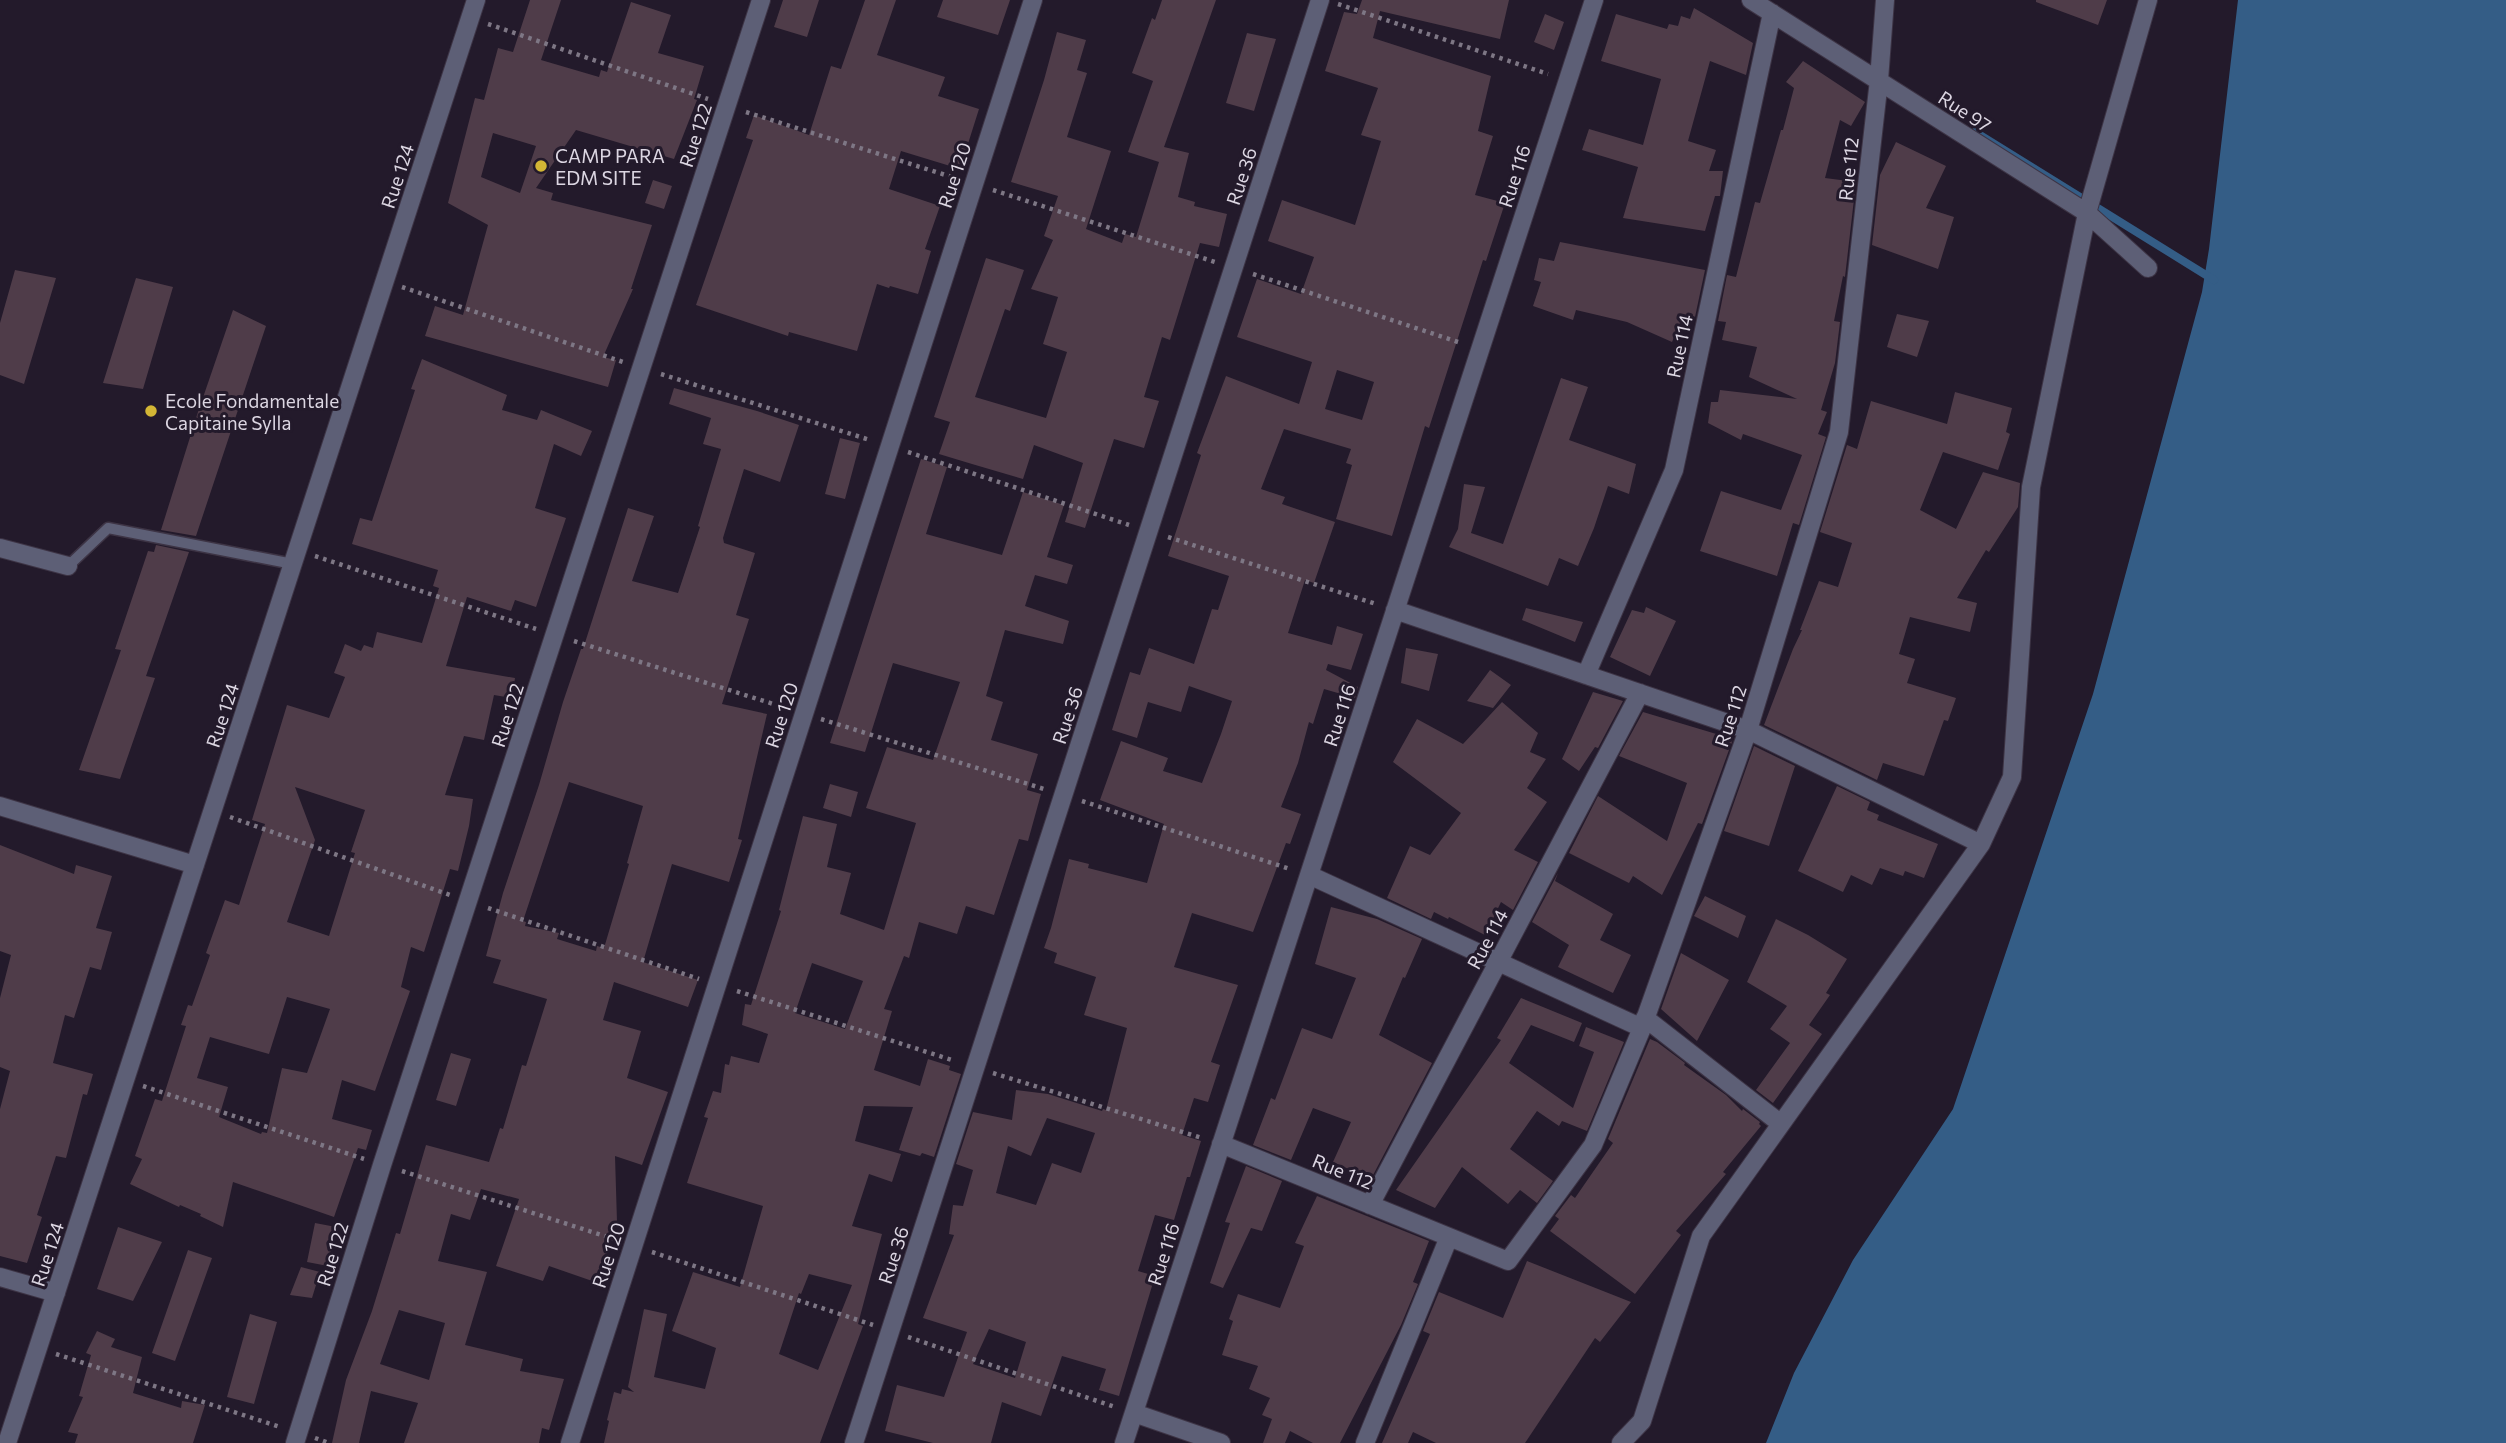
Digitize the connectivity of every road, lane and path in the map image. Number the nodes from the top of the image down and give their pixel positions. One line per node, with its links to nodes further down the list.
1 (477, 0): 16 (street, Rue 124)
2 (761, 0): 36 (street, Rue 122)
3 (1032, 0): 39 (street, Rue 120)
4 (1320, 0): 40 (street, Rue 36)
5 (1327, 0): 11 (path)
6 (1594, 0): 11 (street, Rue 116)
7 (1751, 0): 10 (street, Rue 97)
8 (1885, 0): 12 (street, Rue 112)
9 (2148, 0): 13 (street)
10 (1772, 13): 12 (street, Rue 97); 19 (street, Rue 114)
11 (1568, 80): 18 (street, Rue 116)
12 (1879, 80): 13 (street, Rue 97); 21 (street, Rue 112)
13 (2087, 213): 14 (street, Rue 97); 23 (street)
14 (2148, 268)
15 (0, 548): 17 (street)
16 (293, 564): 17 (lane); 24 (street, Rue 124)
17 (68, 566)
18 (1395, 610): 19 (street); 25 (street, Rue 116)
19 (1586, 675): 20 (street)
20 (1640, 693): 21 (street); 26 (street, Rue 114)
21 (1748, 730): 23 (street); 27 (street, Rue 112)
22 (0, 806): 24 (street)
23 (1981, 844): 28 (street)
24 (195, 865): 33 (street, Rue 124)
25 (1309, 875): 26 (street); 29 (street, Rue 116)
26 (1498, 962): 27 (street); 30 (street, Rue 114)
27 (1644, 1023): 28 (street); 31 (street, Rue 112)
28 (1781, 1124): 44 (street)
29 (1221, 1144): 30 (street, Rue 112); 35 (street, Rue 116)
30 (1370, 1205): 31 (street, Rue 112)
31 (1449, 1237): 43 (street)
32 (0, 1277): 33 (street)
33 (56, 1293): 34 (street, Rue 124)
34 (38, 1349): 36 (path); 37 (street, Rue 124)
35 (1133, 1413): 41 (street, Rue 116); 42 (street)
36 (297, 1438): 38 (path)
37 (8, 1443)
38 (329, 1443)
39 (570, 1443)
40 (854, 1443)
41 (1124, 1443)
42 (1221, 1443)
43 (1365, 1443)
44 (1621, 1443)

